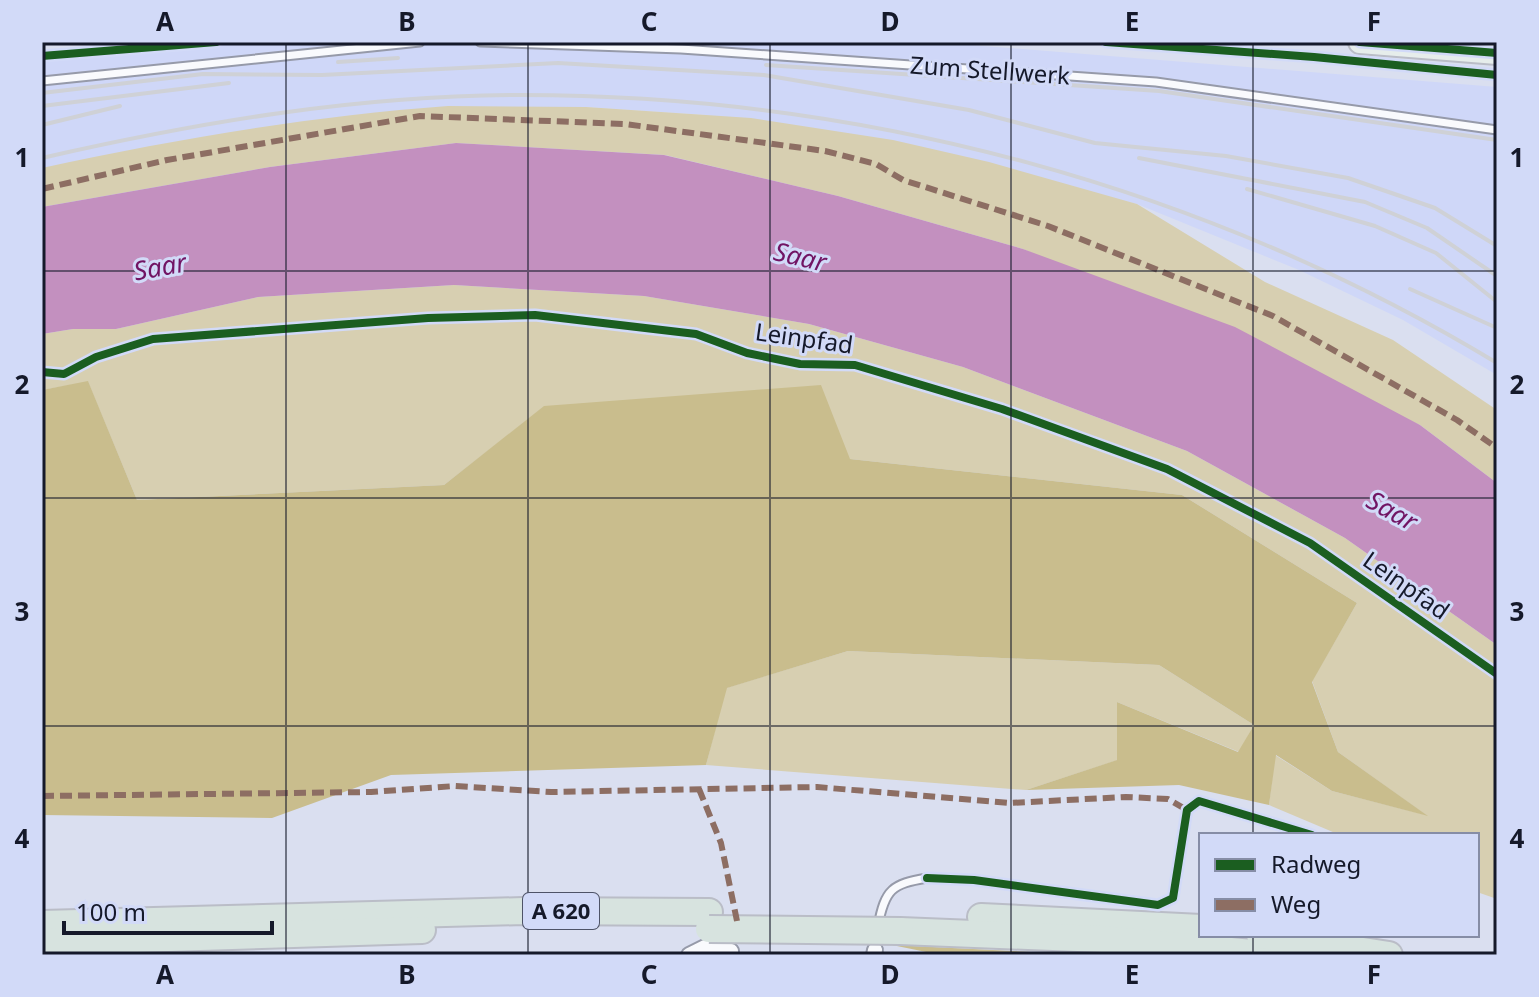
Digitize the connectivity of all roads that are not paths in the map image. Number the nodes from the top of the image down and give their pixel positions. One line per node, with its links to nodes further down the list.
1 (420, 42): 5 (lane)
2 (480, 42): 6 (lane, Zum Stellwerk)
3 (1360, 42): 4 (main road)
4 (1497, 53)
5 (42, 81)
6 (1497, 130)
7 (42, 372): 8 (lane, Leinpfad)
8 (1497, 674)
9 (927, 878): 12 (lane)
10 (709, 921): 12 (highway, A 620); 13 (highway, A 620); 16 (highway, A 620)
11 (737, 921): 12 (lane)
12 (893, 923): 14 (highway, A 620); 18 (lane); 20 (highway, A 620)
13 (42, 924)
14 (1199, 928)
15 (1273, 937): 21 (highway)
16 (42, 942)
17 (731, 953): 19 (street)
18 (874, 953)
19 (689, 955)
20 (1274, 955)
21 (1389, 955)

